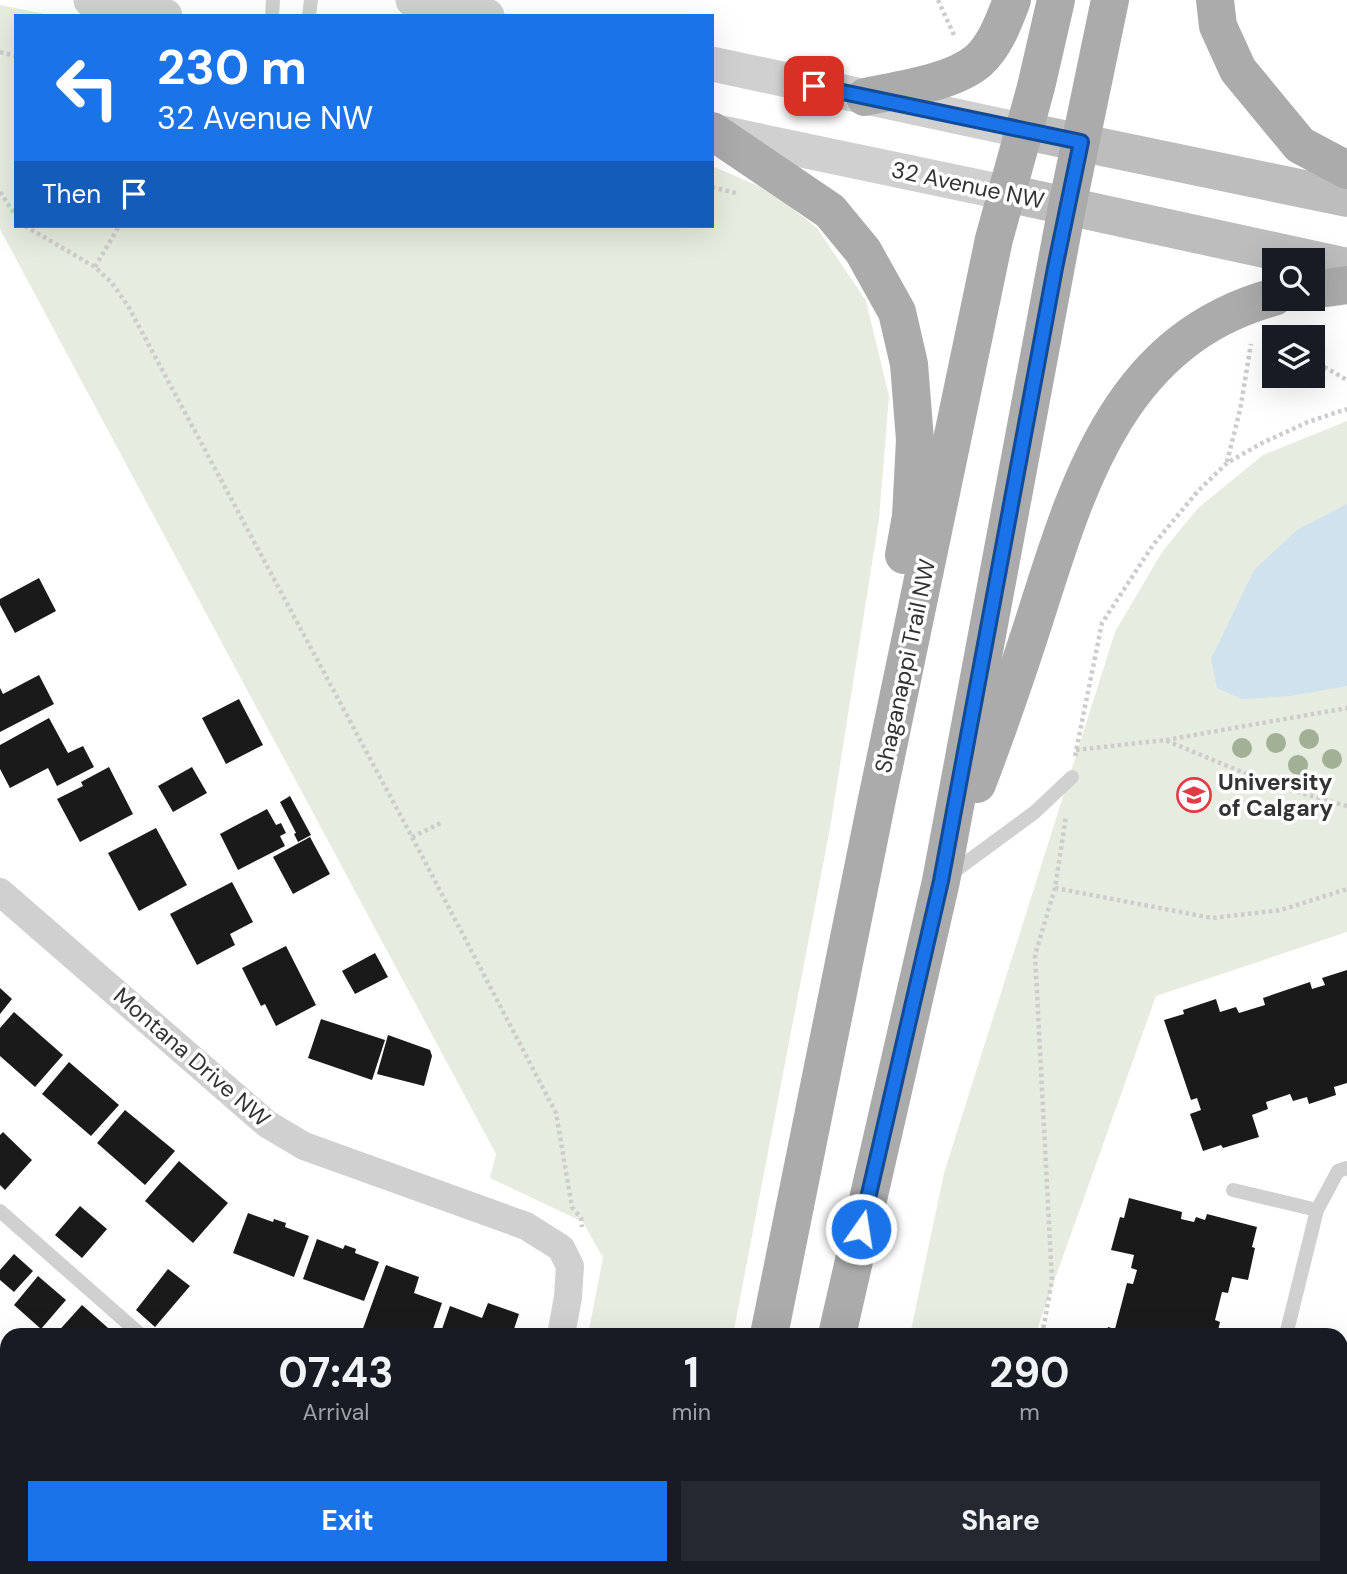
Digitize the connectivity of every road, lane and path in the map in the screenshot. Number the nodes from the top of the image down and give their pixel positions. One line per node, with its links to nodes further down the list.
1 (91, 0): 9 (street)
2 (413, 0): 8 (street)
3 (938, 0): 10 (path)
4 (1012, 0): 12 (main road)
5 (1056, 0): 14 (main road, Shaganappi Trail NW)
6 (1110, 0): 16 (main road)
7 (1215, 0): 17 (main road)
8 (472, 10)
9 (156, 14)
10 (956, 41)
11 (714, 64): 12 (street)
12 (865, 97): 14 (street)
13 (714, 131): 19 (street, 32 Avenue NW)
14 (1025, 131): 16 (main road); 19 (main road, Shaganappi Trail NW)
15 (714, 132): 39 (main road)
16 (1081, 142): 20 (main road); 21 (main road)
17 (1347, 170)
18 (0, 191): 22 (path)
19 (1007, 193): 21 (main road, 32 Avenue NW); 39 (main road, Shaganappi Trail NW)
20 (1347, 198)
21 (1067, 206): 26 (main road, 32 Avenue NW); 43 (main road)
22 (14, 213)
23 (28, 228): 25 (path)
24 (118, 228): 25 (path)
25 (95, 267): 42 (path)
26 (1347, 267)
27 (1347, 285): 28 (main road)
28 (1325, 288)
29 (1262, 299): 43 (main road)
30 (1252, 334): 34 (path)
31 (1325, 367): 32 (path)
32 (1347, 380)
33 (1347, 409): 34 (path)
34 (1227, 463): 37 (path)
35 (1347, 708): 36 (path)
36 (1165, 740): 37 (path); 40 (path)
37 (1076, 750): 38 (path)
38 (1072, 777): 43 (lane); 44 (path)
39 (876, 804): 54 (main road, Shaganappi Trail NW)
40 (1347, 806)
41 (442, 823): 42 (path)
42 (412, 837): 51 (path)
43 (941, 881): 55 (main road)
44 (1055, 888): 45 (path); 56 (path)
45 (1347, 889)
46 (0, 892): 51 (street, Montana Drive NW)
47 (1347, 1168): 49 (lane)
48 (1233, 1190): 49 (lane)
49 (1317, 1210): 57 (lane)
50 (0, 1211): 52 (lane)
51 (570, 1241): 53 (street)
52 (133, 1328)
53 (562, 1328)
54 (770, 1328)
55 (839, 1328)
56 (1042, 1328)
57 (1288, 1328)

